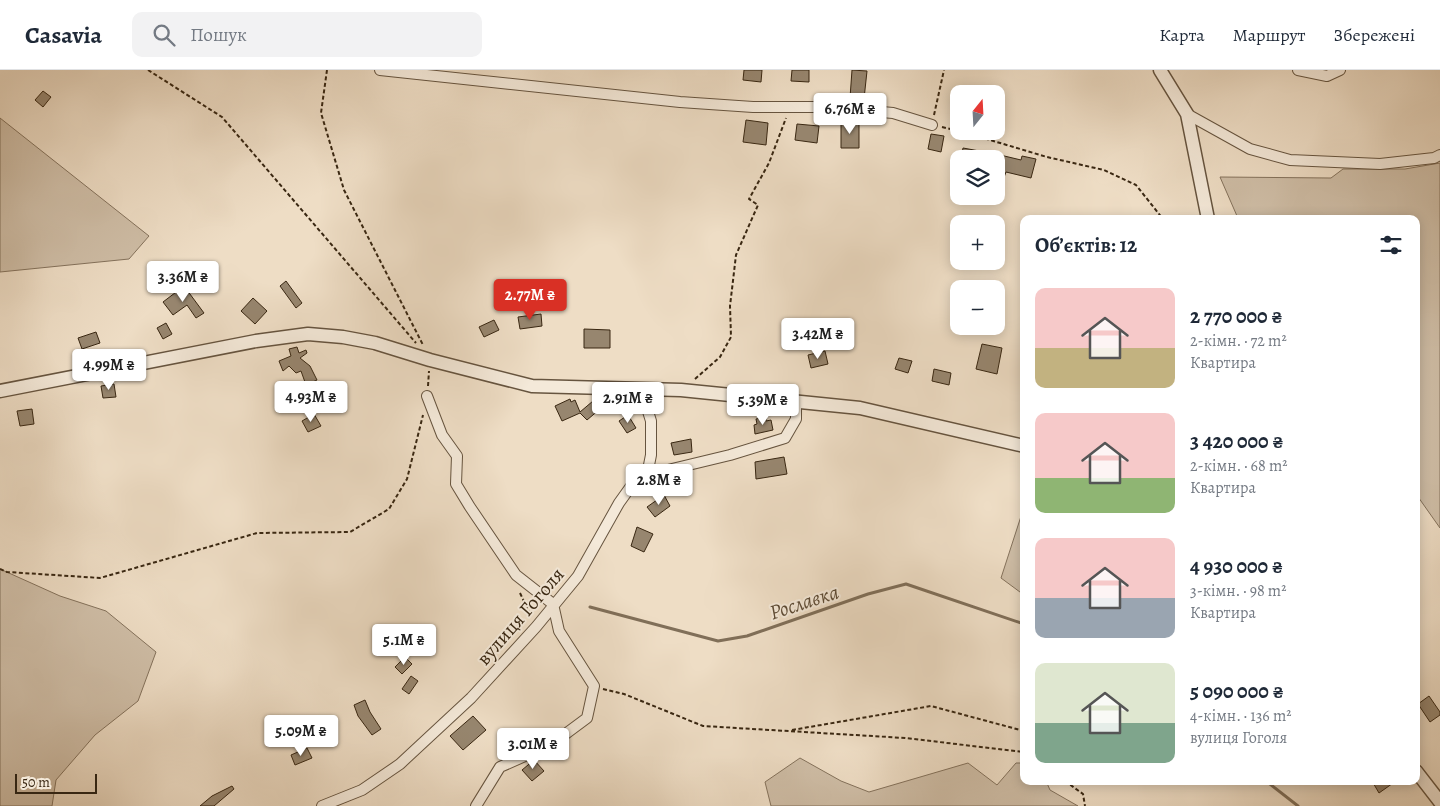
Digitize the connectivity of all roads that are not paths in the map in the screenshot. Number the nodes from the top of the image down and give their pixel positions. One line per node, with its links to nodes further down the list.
1 (380, 70): 6 (street)
2 (1160, 70): 5 (street)
3 (1298, 70): 4 (street)
4 (1340, 70)
5 (1187, 114): 7 (street); 8 (street)
6 (932, 125)
7 (1440, 156)
8 (1207, 215)
9 (641, 389): 10 (street); 12 (street); 14 (street)
10 (0, 391)
11 (427, 396): 15 (street)
12 (796, 403): 13 (street); 14 (street)
13 (1020, 445)
14 (647, 475): 15 (street, вулиця Гоголя)
15 (553, 604): 18 (street, вулиця Гоголя); 19 (street)
16 (1420, 776): 17 (street)
17 (1439, 797)
18 (322, 806)
19 (476, 806)

